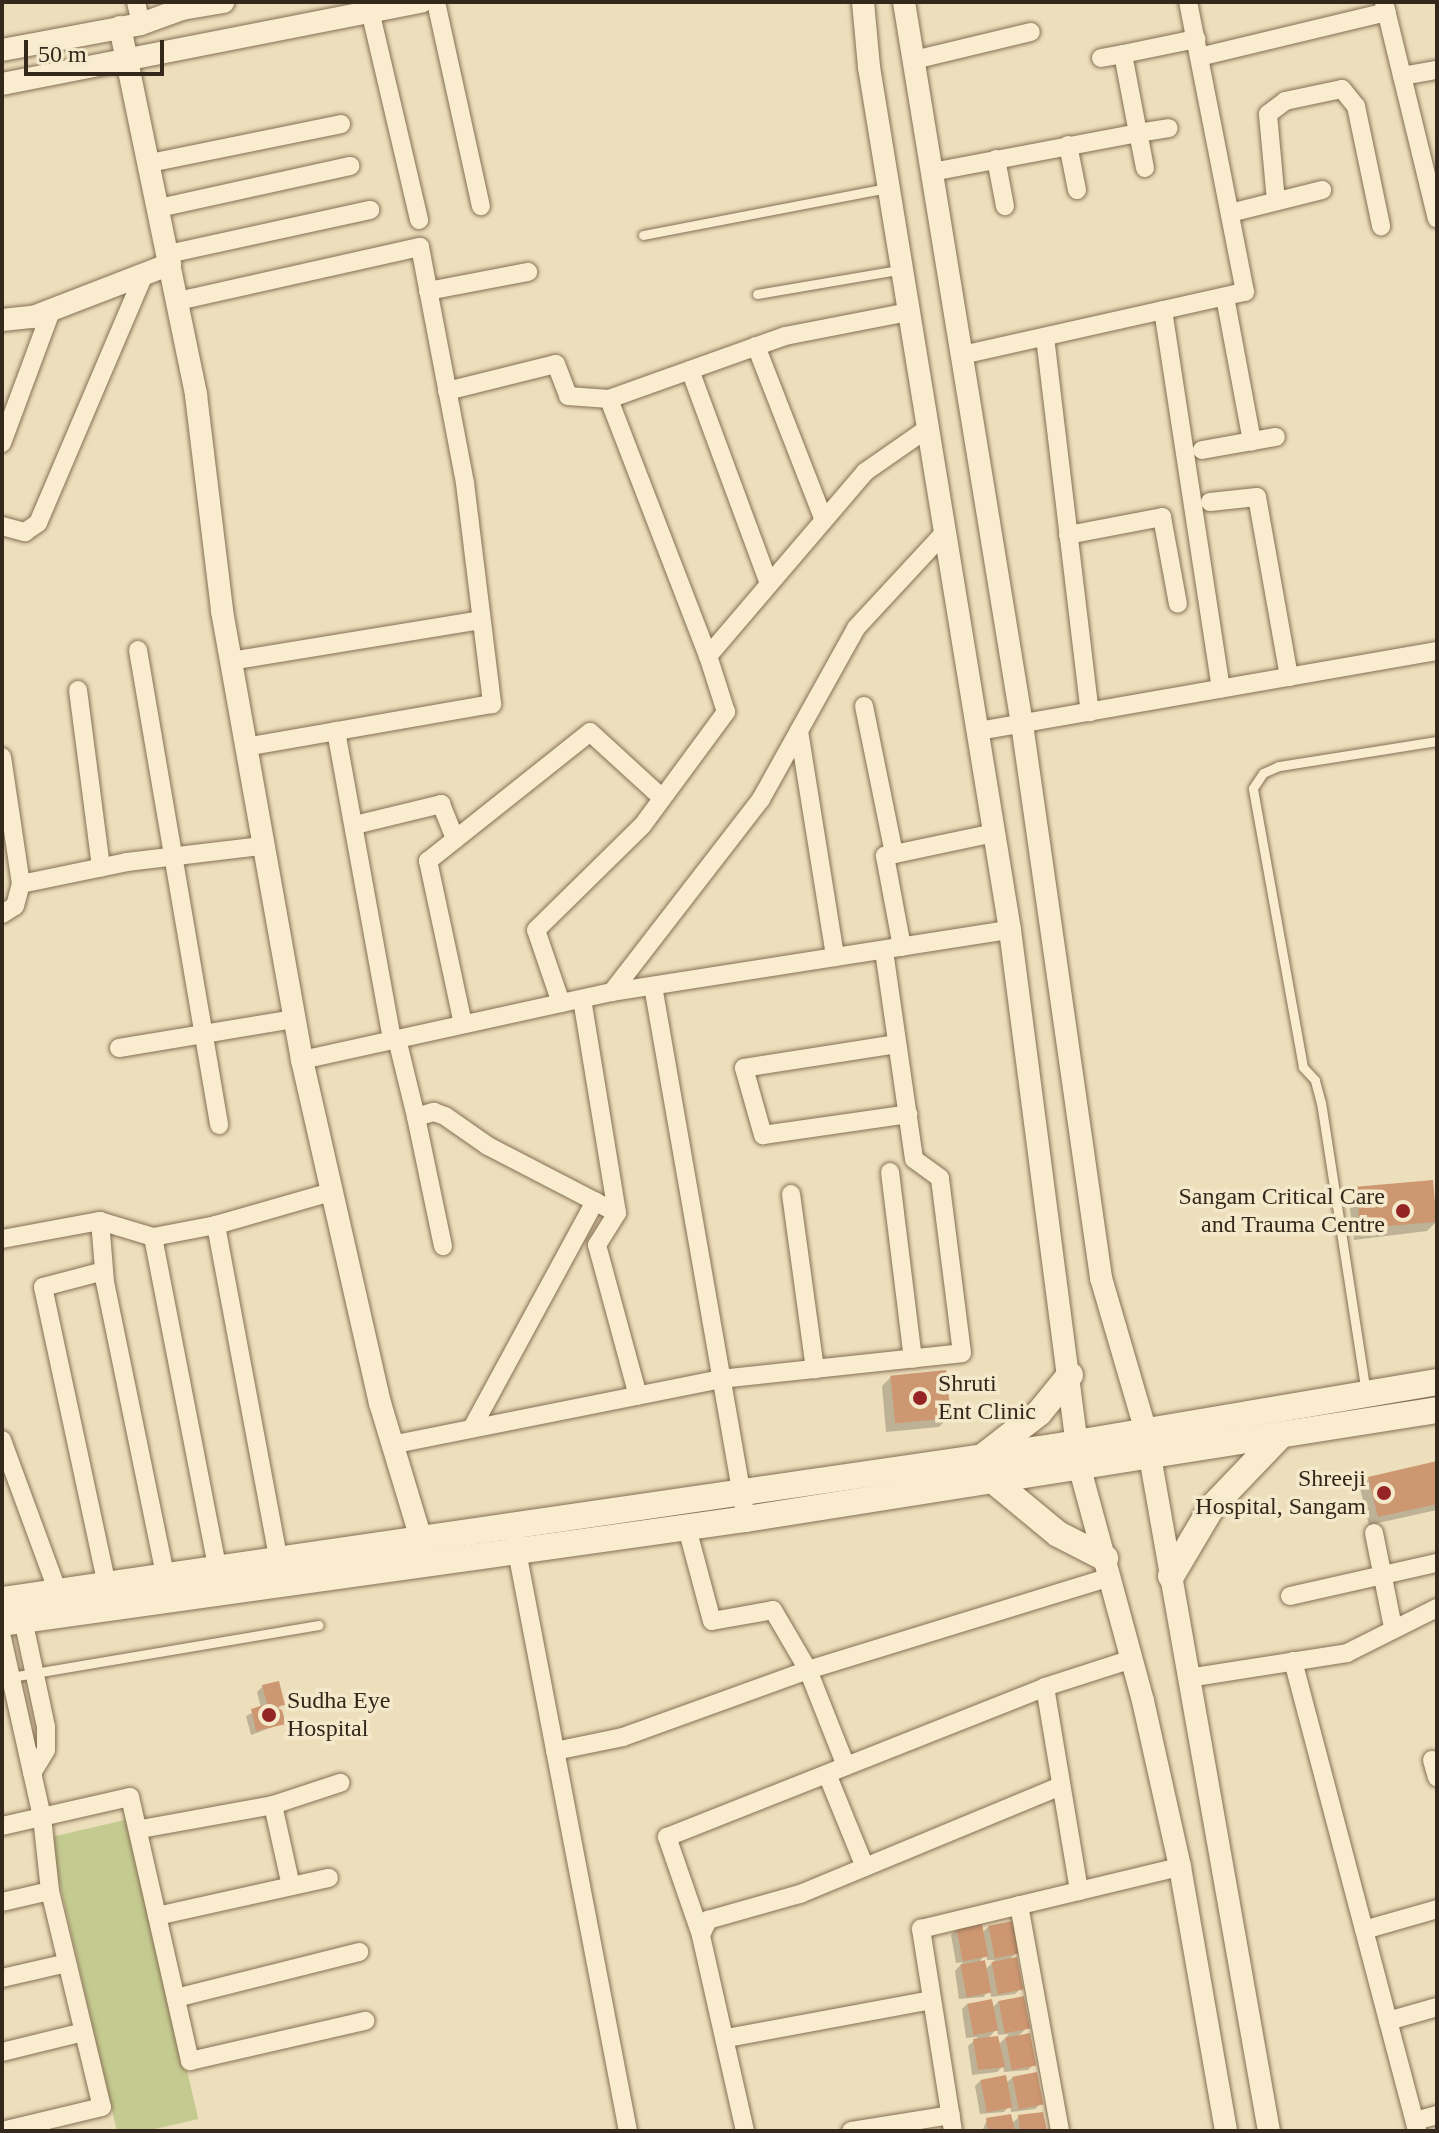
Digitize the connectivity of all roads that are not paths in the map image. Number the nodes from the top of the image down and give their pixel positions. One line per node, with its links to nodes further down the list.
1 (136, 2): 11 (street)
2 (223, 2): 8 (street)
3 (421, 2): 9 (street)
4 (436, 2): 35 (street)
5 (863, 2): 31 (street)
6 (904, 2): 17 (street)
7 (1188, 2): 13 (street)
8 (182, 6): 11 (street)
9 (369, 6): 18 (street); 41 (street)
10 (1386, 7): 13 (street); 20 (street)
11 (131, 26): 14 (street); 18 (street)
12 (1031, 32): 17 (street)
13 (1197, 48): 15 (street); 39 (street)
14 (2, 50)
15 (1123, 54): 16 (street); 24 (street)
16 (1101, 58)
17 (914, 60): 30 (street)
18 (128, 61): 21 (street); 27 (street)
19 (1437, 70): 20 (street)
20 (1402, 76): 40 (street)
21 (2, 84)
22 (341, 124): 27 (street)
23 (1169, 128): 24 (street)
24 (1138, 133): 25 (street); 29 (street)
25 (1068, 145): 26 (street); 32 (street)
26 (996, 159): 30 (street); 36 (street)
27 (150, 163): 37 (street)
28 (350, 166): 37 (street)
29 (1145, 168)
30 (932, 172): 58 (street)
31 (892, 187): 43 (lane); 45 (street)
32 (1077, 190)
33 (1322, 190): 34 (street)
34 (1276, 201): 39 (street); 42 (street)
35 (481, 206)
36 (1005, 206)
37 (159, 208): 44 (street)
38 (370, 210): 44 (street)
39 (1230, 213): 50 (street)
40 (1437, 219)
41 (419, 220)
42 (1381, 226)
43 (643, 235)
44 (169, 259): 47 (street); 51 (street)
45 (904, 269): 49 (lane); 54 (street)
46 (528, 272): 48 (street)
47 (144, 275): 53 (street); 69 (street)
48 (428, 291): 51 (street); 60 (street)
49 (757, 294)
50 (1225, 297): 52 (street); 64 (street)
51 (178, 301): 78 (street)
52 (1163, 310): 56 (street); 80 (street)
53 (51, 311): 55 (street); 65 (street)
54 (909, 312): 57 (street); 62 (street)
55 (2, 320)
56 (1045, 337): 58 (street); 71 (street)
57 (756, 346): 59 (street); 68 (street)
58 (962, 355): 84 (street)
59 (690, 370): 61 (street); 72 (street)
60 (447, 391): 61 (street); 74 (street)
61 (609, 399): 77 (street)
62 (928, 428): 68 (street); 70 (street)
63 (1276, 437): 64 (street)
64 (1252, 441): 66 (street)
65 (2, 443)
66 (1202, 450)
67 (1210, 502): 79 (street)
68 (824, 520): 72 (street)
69 (2, 526)
70 (945, 532): 86 (street); 87 (street)
71 (1068, 535): 73 (street); 83 (street)
72 (769, 584): 77 (street)
73 (1178, 604)
74 (481, 620): 78 (street); 85 (street)
75 (138, 650): 97 (street)
76 (1437, 651): 79 (street)
77 (708, 656): 91 (street)
78 (231, 661): 89 (street)
79 (1289, 677): 80 (street)
80 (1221, 689): 83 (street)
81 (78, 690): 98 (street)
82 (864, 706): 96 (street)
83 (1090, 712): 84 (street)
84 (1022, 724): 87 (street); 138 (street)
85 (336, 731): 89 (street); 92 (street)
86 (799, 731): 103 (street); 105 (street)
87 (978, 731): 93 (street)
88 (1437, 741): 134 (lane)
89 (245, 747): 95 (street)
90 (2, 757): 99 (street)
91 (662, 798): 94 (street); 107 (street)
92 (355, 825): 94 (street); 111 (street)
93 (994, 833): 96 (street); 101 (street)
94 (455, 839): 109 (street)
95 (262, 846): 97 (street); 108 (street)
96 (894, 854): 102 (street)
97 (176, 857): 98 (street); 110 (street)
98 (101, 868): 99 (street)
99 (21, 884): 100 (street)
100 (2, 914)
101 (1010, 930): 102 (street); 131 (street)
102 (893, 948): 103 (street); 112 (street)
103 (835, 957): 104 (street)
104 (653, 986): 105 (street); 132 (street)
105 (612, 992): 106 (street)
106 (582, 999): 107 (street); 122 (street)
107 (561, 1003): 109 (street)
108 (295, 1019): 110 (street); 114 (street)
109 (463, 1024): 111 (street)
110 (203, 1031): 113 (street); 117 (street)
111 (394, 1040): 114 (street); 116 (street)
112 (897, 1044): 115 (street); 115 (street)
113 (119, 1048)
114 (302, 1060): 119 (street)
115 (908, 1114): 129 (street)
116 (416, 1117): 121 (street); 127 (street)
117 (219, 1125)
118 (890, 1172): 129 (street)
119 (331, 1192): 124 (street); 142 (street)
120 (791, 1194): 130 (street)
121 (595, 1201): 122 (street); 137 (street)
122 (617, 1213): 135 (street)
123 (100, 1221): 125 (street); 126 (street); 128 (street)
124 (216, 1225): 126 (street); 153 (street)
125 (2, 1237)
126 (153, 1237): 156 (street)
127 (443, 1246)
128 (104, 1271): 159 (street); 160 (street)
129 (913, 1359): 130 (street)
130 (815, 1369): 132 (street)
131 (1070, 1375): 141 (street); 143 (main road)
132 (720, 1379): 135 (street); 147 (street)
133 (1437, 1382): 134 (main road)
134 (1366, 1393): 138 (main road)
135 (638, 1396): 137 (street)
136 (1437, 1410): 139 (main road)
137 (472, 1428): 142 (street)
138 (1145, 1428): 141 (main road); 144 (street)
139 (1281, 1435): 144 (main road); 158 (main road)
140 (2, 1440): 161 (street)
141 (1077, 1441): 143 (main road); 145 (street)
142 (391, 1445): 152 (street)
143 (985, 1455): 147 (main road)
144 (1150, 1456): 145 (main road); 158 (street)
145 (1080, 1469): 146 (main road); 155 (street)
146 (995, 1482): 148 (main road); 155 (main road)
147 (741, 1492): 148 (street); 151 (main road)
148 (746, 1519): 149 (main road)
149 (687, 1528): 151 (main road); 170 (street)
150 (1374, 1533): 157 (street)
151 (515, 1540): 152 (main road); 164 (main road); 175 (street)
152 (422, 1542): 153 (main road)
153 (279, 1562): 156 (main road)
154 (1437, 1563): 157 (street)
155 (1108, 1567): 168 (street); 170 (street)
156 (218, 1571): 159 (main road)
157 (1382, 1575): 162 (street); 166 (street)
158 (1171, 1576): 173 (street)
159 (166, 1578): 160 (main road)
160 (107, 1585): 161 (main road)
161 (58, 1592): 164 (main road)
162 (1290, 1596)
163 (1437, 1608): 166 (street)
164 (11, 1610): 171 (street)
165 (319, 1625): 171 (lane)
166 (1393, 1627): 169 (street)
167 (2, 1638): 172 (street)
168 (1132, 1659): 174 (street); 186 (street)
169 (1293, 1661): 173 (street); 195 (street)
170 (808, 1670): 175 (street); 176 (street)
171 (34, 1673): 172 (lane); 177 (street)
172 (6, 1677): 177 (street)
173 (1188, 1678): 217 (street)
174 (1045, 1687): 176 (street); 180 (street)
175 (555, 1751): 212 (street)
176 (846, 1766): 178 (street)
177 (32, 1773): 182 (street)
178 (827, 1774): 185 (street); 196 (street)
179 (340, 1783): 181 (street)
180 (1061, 1786): 185 (street); 190 (street)
181 (273, 1805): 184 (street); 188 (street)
182 (42, 1817): 183 (street); 184 (street); 189 (street)
183 (2, 1826)
184 (141, 1829): 194 (street)
185 (865, 1867): 196 (street)
186 (1180, 1867): 190 (street); 216 (street)
187 (329, 1878): 188 (street)
188 (291, 1886): 194 (street)
189 (50, 1891): 191 (street); 198 (street)
190 (1079, 1891): 192 (street)
191 (2, 1902)
192 (1019, 1905): 201 (street); 215 (street)
193 (1437, 1909): 195 (street)
194 (157, 1916): 200 (street)
195 (1364, 1930): 204 (street)
196 (701, 1935): 206 (street)
197 (359, 1952): 200 (street)
198 (67, 1963): 199 (street); 205 (street)
199 (2, 1978)
200 (176, 1998): 203 (street)
201 (932, 2000): 206 (street); 209 (street)
202 (1437, 2007): 204 (street)
203 (365, 2021)
204 (1388, 2021): 210 (street)
205 (84, 2032): 207 (street); 211 (street)
206 (727, 2038): 213 (street)
207 (2, 2052)
208 (1437, 2115): 210 (street)
209 (952, 2123): 214 (street)
210 (1416, 2126)
211 (2, 2131)
212 (628, 2131)
213 (745, 2131)
214 (851, 2131)
215 (1060, 2131)
216 (1226, 2131)
217 (1269, 2131)

